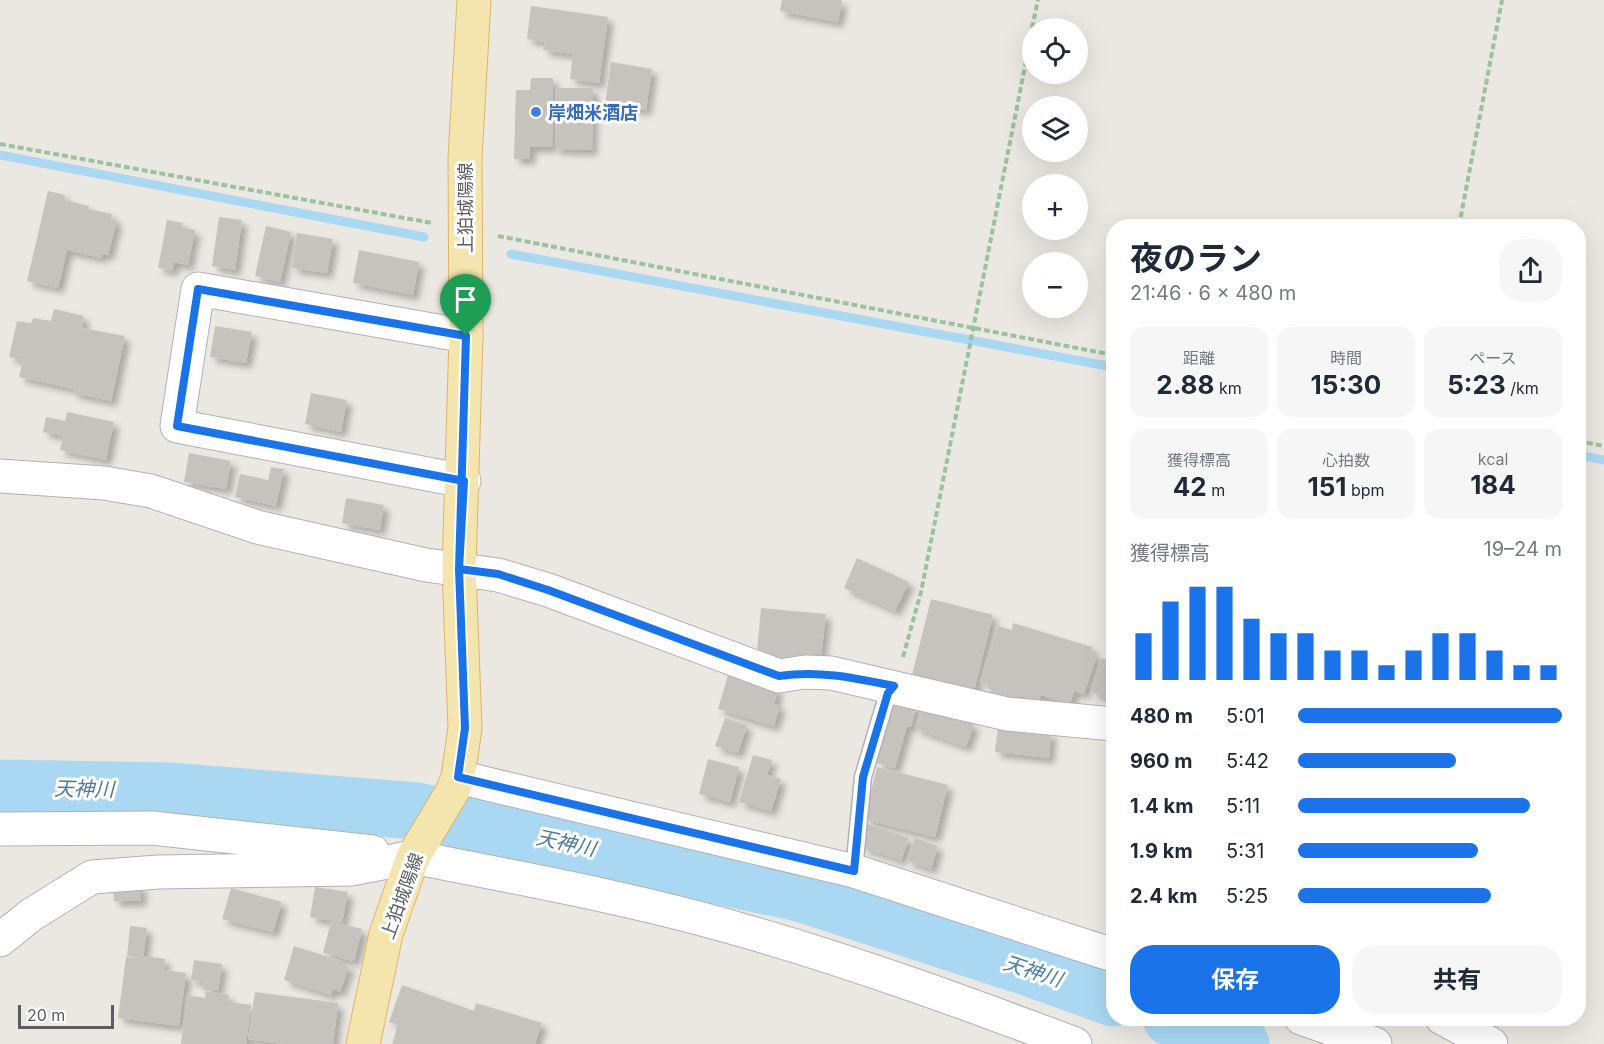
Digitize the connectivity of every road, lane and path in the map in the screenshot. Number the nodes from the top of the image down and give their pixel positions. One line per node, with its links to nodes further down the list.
1 (474, 0): 8 (main road, 上狛城陽線)
2 (1038, 0): 4 (path)
3 (1502, 0): 7 (path)
4 (1034, 18)
5 (1022, 82): 9 (path)
6 (0, 144): 8 (path)
7 (1460, 219)
8 (465, 227): 9 (path); 10 (main road, 上狛城陽線)
9 (974, 332): 11 (path); 17 (path)
10 (466, 336): 15 (main road, 上狛城陽線); 15 (street)
11 (1106, 354)
12 (1586, 443): 13 (path)
13 (1604, 446)
14 (0, 476): 16 (street)
15 (464, 481): 16 (main road, 上狛城陽線)
16 (459, 569): 17 (street); 19 (main road, 上狛城陽線)
17 (894, 686): 18 (street); 22 (lane)
18 (1106, 723)
19 (455, 785): 21 (main road, 上狛城陽線); 22 (street)
20 (0, 829): 21 (street)
21 (419, 847): 23 (street); 27 (main road, 上狛城陽線); 28 (street)
22 (854, 871): 24 (street)
23 (0, 940)
24 (1106, 954)
25 (1324, 1026): 29 (street)
26 (1457, 1026): 30 (street)
27 (363, 1044)
28 (1075, 1044)
29 (1375, 1044)
30 (1491, 1044)

